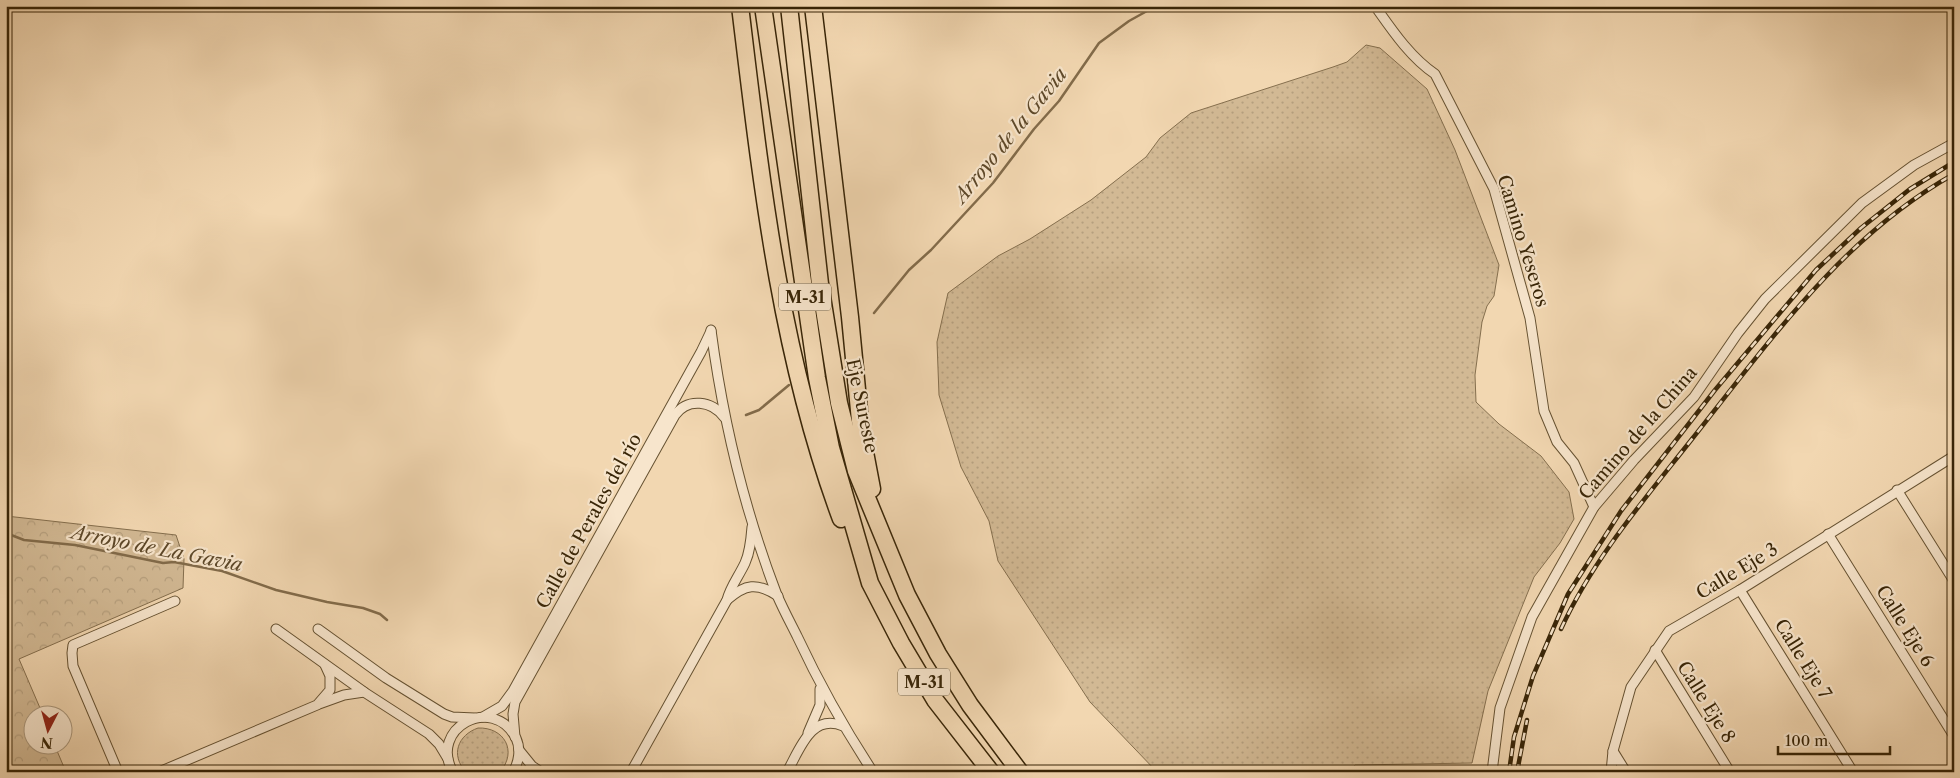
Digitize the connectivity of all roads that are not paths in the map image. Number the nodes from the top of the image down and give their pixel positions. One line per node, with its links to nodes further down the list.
1 (740, 6): 15 (highway)
2 (763, 6): 15 (highway, M-31)
3 (789, 6): 13 (highway, Eje Sureste / M-31)
4 (813, 6): 13 (highway)
5 (1375, 6): 10 (street, Camino Yeseros)
6 (1954, 143): 10 (street, Camino de la China)
7 (725, 419): 11 (street); 27 (street, Calle de Perales del río); 31 (street, Calle de Perales del río)
8 (1954, 456): 9 (street, Calle Eje 3)
9 (1897, 490): 12 (street, Calle Eje 3); 14 (street)
10 (1594, 507): 45 (street, Camino de la China)
11 (752, 523): 17 (street); 18 (street)
12 (1828, 534): 16 (street, Calle Eje 3); 30 (street, Calle Eje 6)
13 (894, 565): 44 (highway, Eje Sureste / M-31)
14 (1954, 581)
15 (870, 583): 43 (highway, M-31)
16 (1740, 590): 22 (street, Calle Eje 3); 49 (street, Calle Eje 7)
17 (778, 596): 18 (street); 24 (street)
18 (727, 600): 40 (street)
19 (175, 602): 36 (street)
20 (276, 629): 23 (street)
21 (318, 629): 27 (street)
22 (1655, 650): 33 (street, Calle Eje 3); 48 (street, Calle Eje 8)
23 (325, 665): 25 (street); 26 (street)
24 (820, 685): 28 (street); 29 (street)
25 (364, 692): 26 (street); 34 (street)
26 (317, 705): 37 (street)
27 (479, 718): 31 (street); 34 (street, Calle de Perales del río)
28 (843, 726): 29 (street); 42 (street)
29 (808, 735): 41 (street)
30 (1954, 736)
31 (515, 737): 32 (street, Calle de Perales del río)
32 (519, 750): 38 (street); 39 (street)
33 (1613, 752): 46 (street, Calle Eje 3); 47 (street)
34 (448, 758): 35 (street)
35 (452, 771)
36 (118, 772)
37 (159, 772)
38 (513, 772)
39 (541, 772)
40 (632, 772)
41 (787, 772)
42 (873, 772)
43 (991, 772)
44 (1020, 772)
45 (1492, 772)
46 (1611, 772)
47 (1626, 772)
48 (1730, 772)
49 (1853, 772)

